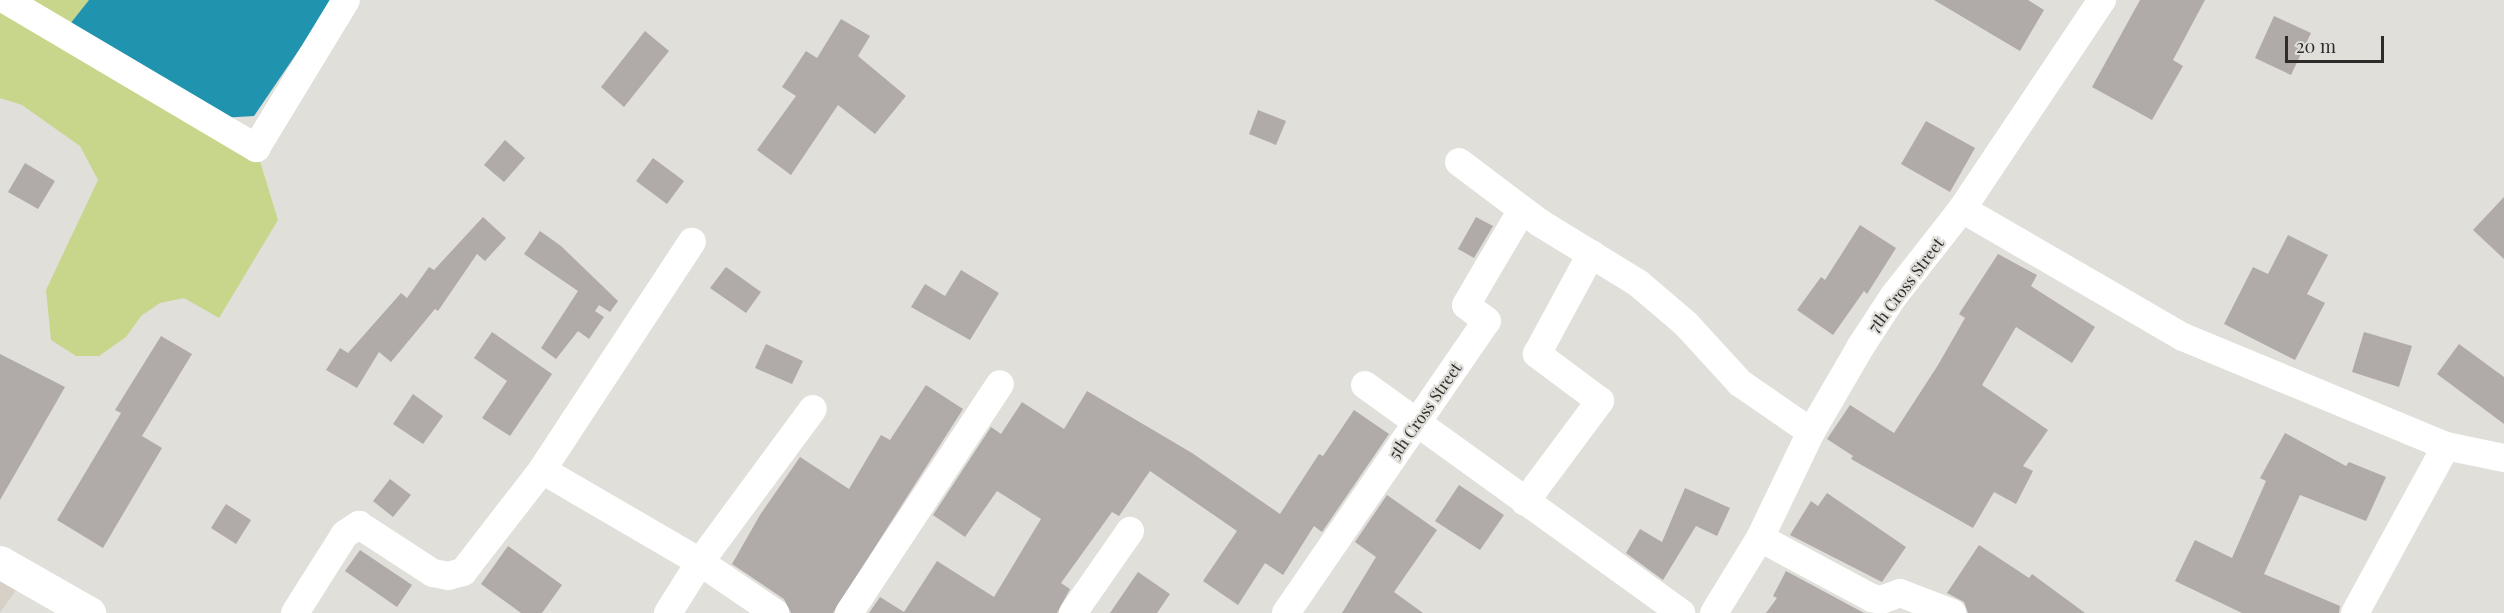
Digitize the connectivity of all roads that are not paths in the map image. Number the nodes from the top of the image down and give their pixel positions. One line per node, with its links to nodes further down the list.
1 (6, 0): 2 (street)
2 (346, 0)
3 (2102, 0): 5 (street, 7th Cross Street)
4 (1459, 162): 6 (street)
5 (1962, 209): 13 (street, 7th Cross Street); 14 (street)
6 (1522, 210): 8 (street); 12 (street, 5th Cross Street)
7 (692, 242): 16 (street)
8 (1591, 254): 13 (street); 17 (street)
9 (1000, 384): 26 (street)
10 (1365, 385): 12 (street)
11 (813, 409): 21 (street)
12 (1416, 422): 17 (street); 28 (street, 5th Cross Street)
13 (1811, 432): 19 (street, 7th Cross Street)
14 (2446, 447): 15 (street); 32 (street)
15 (2504, 458)
16 (542, 470): 21 (street); 23 (street)
17 (1524, 502): 29 (street)
18 (1130, 531): 27 (street)
19 (1760, 538): 30 (street, 7th Cross Street); 31 (street)
20 (0, 562): 22 (main road)
21 (700, 562): 24 (street); 25 (street)
22 (89, 613)
23 (295, 613)
24 (668, 613)
25 (774, 613)
26 (849, 613)
27 (1072, 613)
28 (1286, 613)
29 (1681, 613)
30 (1713, 613)
31 (1952, 613)
32 (2355, 613)

